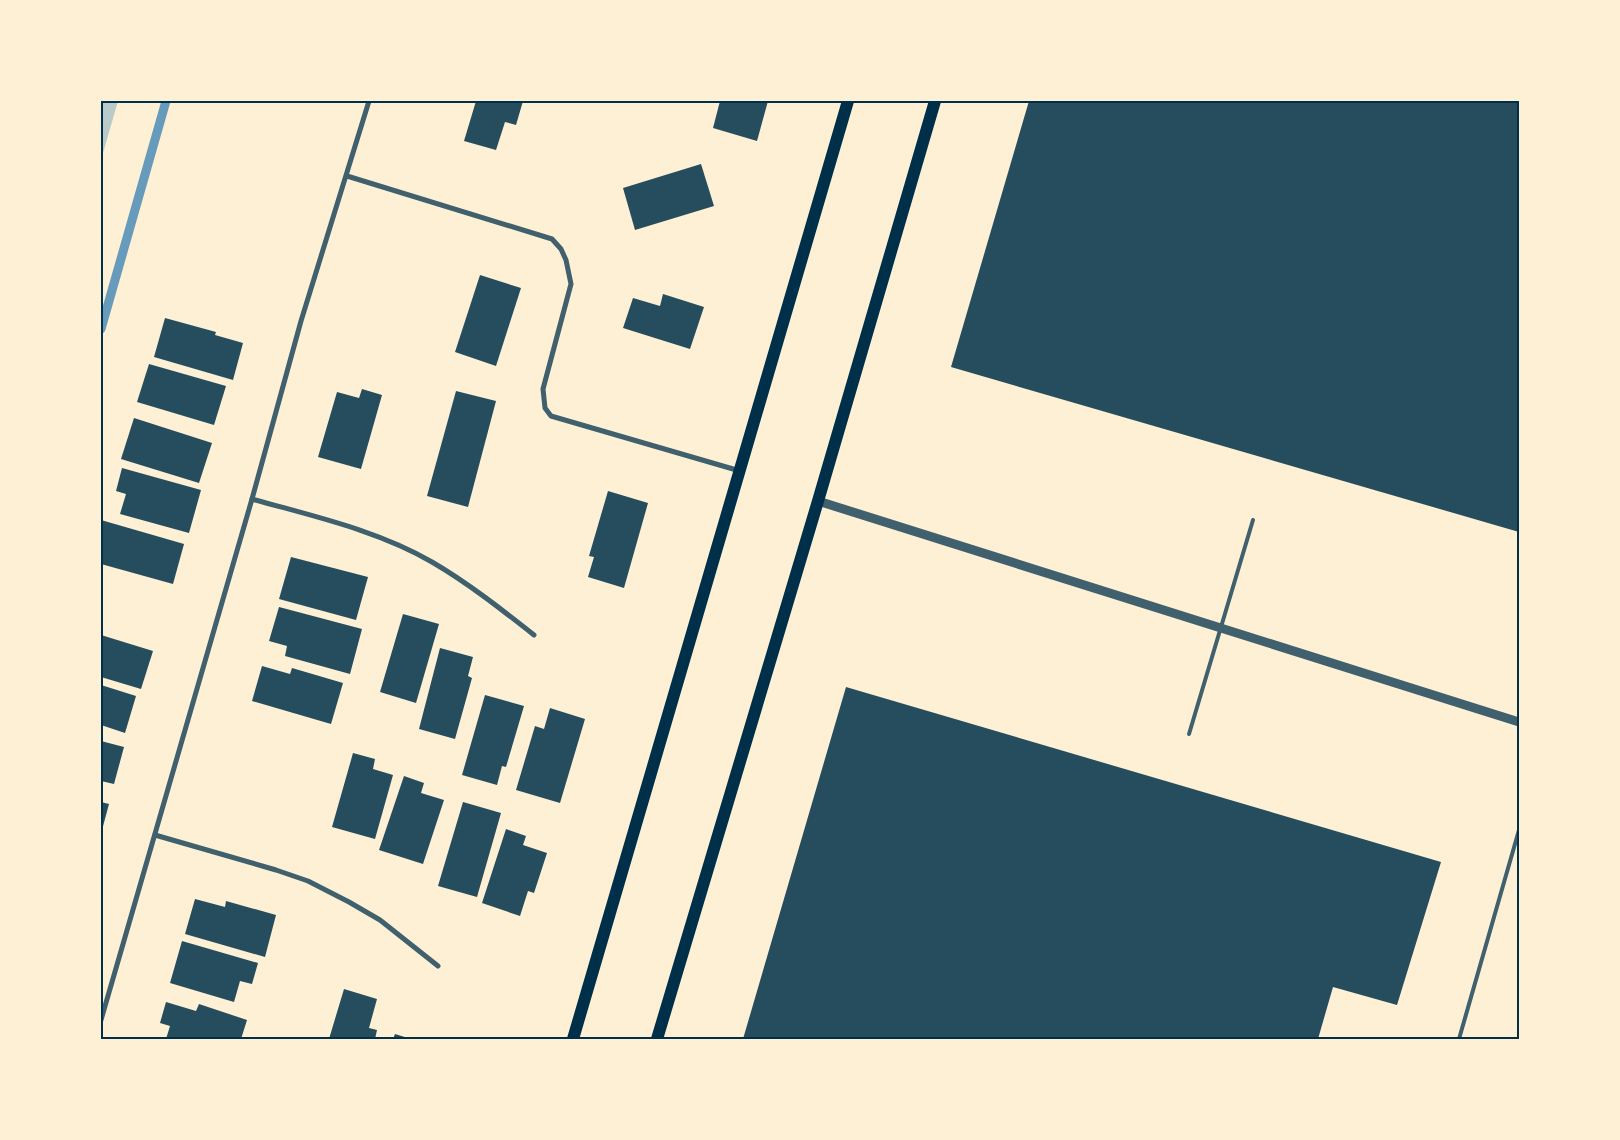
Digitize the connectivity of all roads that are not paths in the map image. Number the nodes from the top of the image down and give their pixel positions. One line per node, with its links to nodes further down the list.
1 (369, 101): 4 (street)
2 (848, 101): 5 (main road)
3 (935, 101): 7 (main road)
4 (346, 176): 5 (street); 6 (street)
5 (740, 471): 17 (main road)
6 (252, 499): 10 (street); 14 (street)
7 (818, 501): 9 (street); 18 (main road)
8 (1253, 520): 9 (lane)
9 (1221, 627): 11 (street); 12 (lane)
10 (534, 635)
11 (1519, 722)
12 (1189, 734)
13 (1519, 830): 19 (lane)
14 (155, 836): 15 (street); 16 (street)
15 (438, 966)
16 (101, 1020)
17 (573, 1039)
18 (656, 1039)
19 (1459, 1039)

